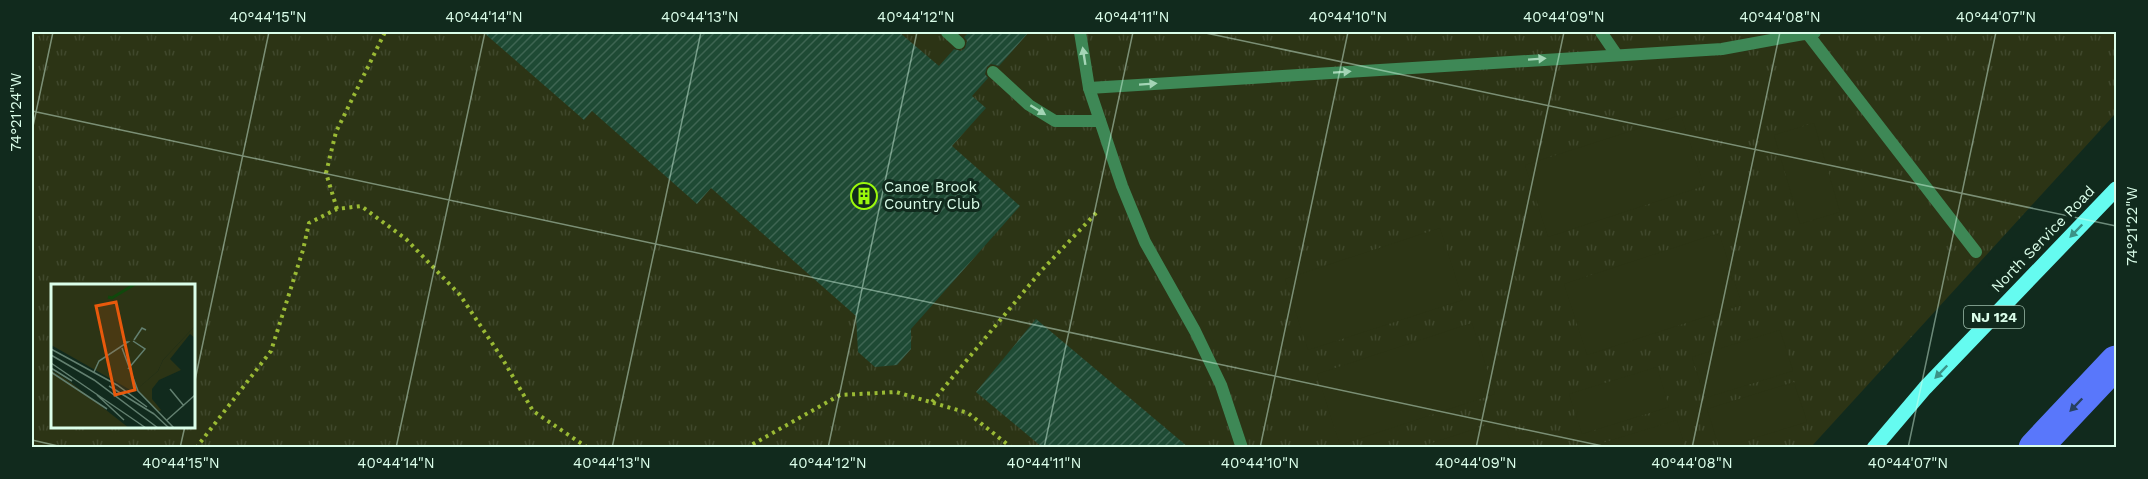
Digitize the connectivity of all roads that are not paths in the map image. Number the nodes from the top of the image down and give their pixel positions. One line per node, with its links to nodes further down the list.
1 (947, 32): 5 (lane)
2 (1080, 32): 8 (lane, one-way to 2)
3 (1601, 32): 6 (lane)
4 (1811, 32): 6 (lane); 11 (lane)
5 (959, 43)
6 (1616, 54): 8 (lane, one-way to 6)
7 (993, 72): 9 (lane, one-way to 9)
8 (1089, 88): 9 (lane)
9 (1100, 121): 13 (lane)
10 (2116, 189): 14 (main road, North Service Road / NJ 124, one-way to 14)
11 (1976, 252)
12 (2116, 362): 15 (highway, one-way to 15)
13 (1242, 447)
14 (1874, 447)
15 (2036, 447)

